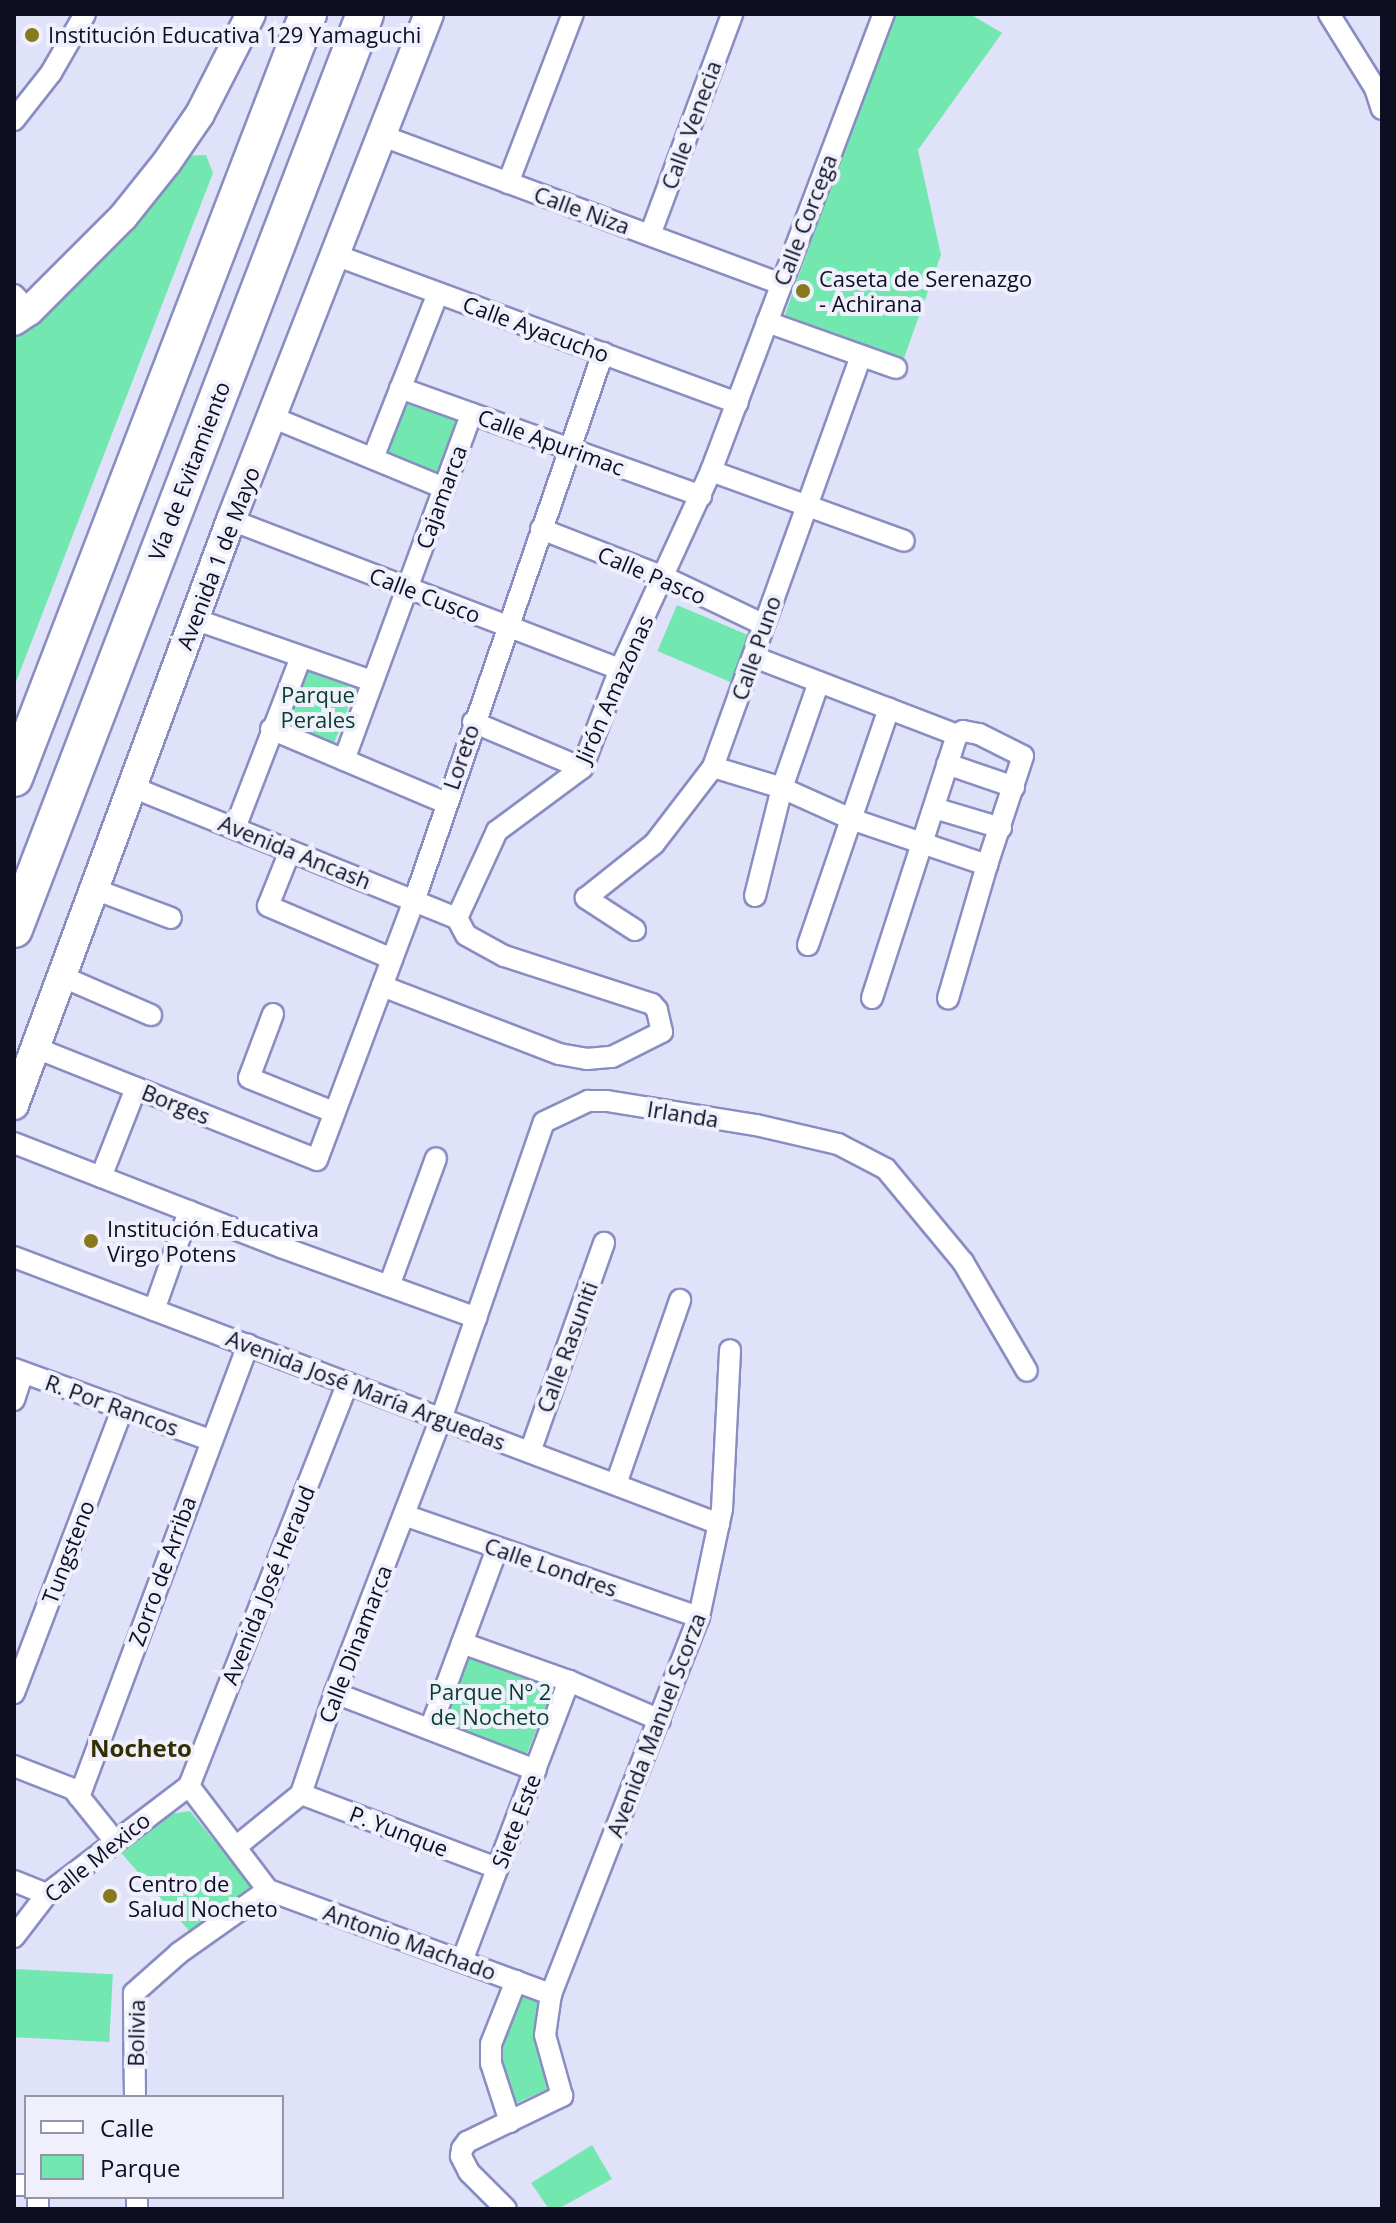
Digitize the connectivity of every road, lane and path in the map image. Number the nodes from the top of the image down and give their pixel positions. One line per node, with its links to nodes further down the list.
1 (85, 14): 10 (street)
2 (251, 14): 19 (street)
3 (308, 14): 55 (highway)
4 (365, 14): 72 (highway, Vía de Evitamiento)
5 (429, 14): 13 (street, Avenida 1 de Mayo)
6 (573, 14): 14 (street)
7 (732, 14): 15 (street, Calle Venecia)
8 (884, 14): 17 (street, Calle Corcega)
9 (1329, 14): 11 (street)
10 (21, 97): 12 (street)
11 (1382, 109)
12 (14, 120)
13 (383, 136): 14 (street, Calle Niza); 16 (street, Avenida 1 de Mayo)
14 (508, 183): 15 (street, Calle Niza)
15 (650, 235): 17 (street, Calle Niza)
16 (335, 255): 18 (street, Calle Ayacucho); 27 (street, Avenida 1 de Mayo)
17 (781, 284): 20 (street, Calle Corcega)
18 (438, 293): 21 (street, Calle Ayacucho); 24 (street)
19 (19, 309)
20 (767, 322): 22 (street); 25 (street, Calle Corcega)
21 (603, 353): 25 (street, Calle Ayacucho); 28 (street, Loreto)
22 (861, 356): 23 (street); 33 (street, Calle Puno)
23 (896, 368)
24 (400, 388): 26 (street, Calle Apurimac); 29 (street)
25 (738, 403): 30 (street, Calle Corcega)
26 (471, 414): 28 (street, Calle Apurimac); 31 (street, Cajamarca)
27 (274, 418): 29 (street); 34 (street, Avenida 1 de Mayo)
28 (571, 449): 32 (street, Calle Apurimac); 35 (street, Loreto)
29 (373, 458): 31 (street)
30 (711, 471): 32 (street, Jirón Amazonas); 33 (street)
31 (444, 488): 38 (street, Cajamarca)
32 (701, 496): 37 (street, Jirón Amazonas)
33 (810, 506): 36 (street); 40 (street, Calle Puno)
34 (231, 520): 38 (street, Calle Cusco); 39 (street, Avenida 1 de Mayo)
35 (541, 529): 37 (street, Calle Pasco); 41 (street, Loreto)
36 (904, 541)
37 (664, 577): 40 (street, Calle Pasco); 44 (street, Jirón Amazonas)
38 (407, 588): 41 (street, Calle Cusco); 45 (street, Cajamarca)
39 (194, 619): 42 (street); 56 (street, Avenida 1 de Mayo)
40 (762, 624): 43 (street, Calle Puno)
41 (506, 626): 44 (street, Calle Cusco); 48 (street, Loreto)
42 (301, 657): 45 (street); 49 (street)
43 (754, 657): 46 (street); 53 (street, Calle Puno)
44 (620, 669): 54 (street, Jirón Amazonas)
45 (372, 681): 51 (street, Cajamarca)
46 (819, 682): 47 (street); 58 (street)
47 (889, 709): 50 (street); 61 (street)
48 (473, 722): 54 (street); 59 (street, Loreto)
49 (271, 729): 51 (street); 62 (street)
50 (957, 735): 52 (street); 57 (street)
51 (344, 760): 59 (street)
52 (947, 764): 57 (street); 60 (street)
53 (713, 767): 58 (street); 73 (street, Calle Puno)
54 (582, 768): 71 (street, Jirón Amazonas)
55 (14, 778)
56 (132, 787): 62 (street, Avenida Ancash); 67 (street, Avenida 1 de Mayo)
57 (1014, 787): 63 (street)
58 (782, 788): 61 (street); 68 (street)
59 (446, 803): 69 (street, Loreto)
60 (934, 808): 63 (street); 64 (street)
61 (851, 819): 64 (street); 74 (street)
62 (235, 828): 65 (street, Avenida Ancash)
63 (1001, 828): 66 (street)
64 (922, 842): 66 (street); 78 (street)
65 (290, 851): 69 (street, Avenida Ancash); 75 (street)
66 (987, 865): 79 (street)
67 (94, 889): 70 (street); 76 (street, Avenida 1 de Mayo)
68 (755, 896)
69 (414, 901): 71 (street, Avenida Ancash); 75 (street, Loreto)
70 (171, 918)
71 (457, 918): 77 (street)
72 (14, 929)
73 (635, 930)
74 (808, 945)
75 (392, 959): 77 (street, Loreto)
76 (63, 977): 81 (street); 82 (street, Avenida 1 de Mayo)
77 (382, 986): 85 (street, Loreto)
78 (872, 998)
79 (948, 998)
80 (273, 1014): 85 (street)
81 (151, 1015)
82 (36, 1048): 83 (street, Borges); 84 (street, Avenida 1 de Mayo)
83 (136, 1088): 88 (street, Borges); 89 (street)
84 (14, 1105)
85 (333, 1112): 88 (street, Loreto)
86 (14, 1143): 89 (street)
87 (436, 1158): 93 (street)
88 (317, 1160)
89 (101, 1177): 90 (street)
90 (189, 1211): 93 (street); 95 (street)
91 (604, 1243): 106 (street, Calle Rasuniti)
92 (14, 1257): 95 (street, Avenida José María Arguedas)
93 (389, 1286): 96 (street)
94 (680, 1300): 107 (street)
95 (154, 1310): 97 (street, Avenida José María Arguedas)
96 (477, 1318): 100 (street, Irlanda); 104 (street, Irlanda)
97 (248, 1345): 101 (street, Avenida José María Arguedas); 105 (street, Zorro de Arriba)
98 (730, 1350): 109 (street, Avenida Manuel Scorza)
99 (19, 1371): 102 (street); 103 (street, R. Por Rancos)
100 (1027, 1371)
101 (348, 1383): 104 (street, Avenida José María Arguedas); 120 (street, Avenida José Heraud)
102 (14, 1400)
103 (122, 1410): 105 (street, R. Por Rancos); 114 (street, Tungsteno)
104 (441, 1419): 106 (street, Avenida José María Arguedas); 108 (street, Calle Dinamarca)
105 (210, 1440): 122 (street, Zorro de Arriba)
106 (530, 1452): 107 (street, Avenida José María Arguedas)
107 (616, 1484): 109 (street, Avenida José María Arguedas)
108 (404, 1515): 110 (street, Calle Londres); 115 (street, Calle Dinamarca)
109 (719, 1524): 111 (street, Avenida Manuel Scorza)
110 (497, 1549): 111 (street, Calle Londres); 112 (street)
111 (699, 1617): 116 (street, Avenida Manuel Scorza)
112 (462, 1643): 113 (street); 117 (street)
113 (569, 1681): 116 (street); 119 (street, Siete Este)
114 (14, 1693)
115 (335, 1693): 117 (street); 121 (street, Calle Dinamarca)
116 (660, 1720): 132 (street, Avenida Manuel Scorza)
117 (430, 1729): 119 (street)
118 (14, 1766): 122 (street)
119 (536, 1770): 125 (street, Siete Este)
120 (189, 1786): 123 (street, Calle Mexico); 124 (street)
121 (301, 1794): 124 (street); 125 (street, P. Yunque)
122 (79, 1797): 123 (street)
123 (114, 1840): 128 (street, Calle Mexico)
124 (237, 1846): 127 (street)
125 (497, 1868): 130 (street, Siete Este)
126 (14, 1881): 128 (street)
127 (268, 1890): 130 (street, Antonio Machado); 133 (street, Bolivia)
128 (47, 1894): 129 (street, Calle Mexico)
129 (14, 1937)
130 (462, 1961): 131 (street, Antonio Machado)
131 (516, 1981): 132 (street, Antonio Machado); 134 (street)
132 (551, 1994): 134 (street, Avenida Manuel Scorza)
133 (135, 2095)
134 (510, 2122): 135 (street)
135 (506, 2209)

